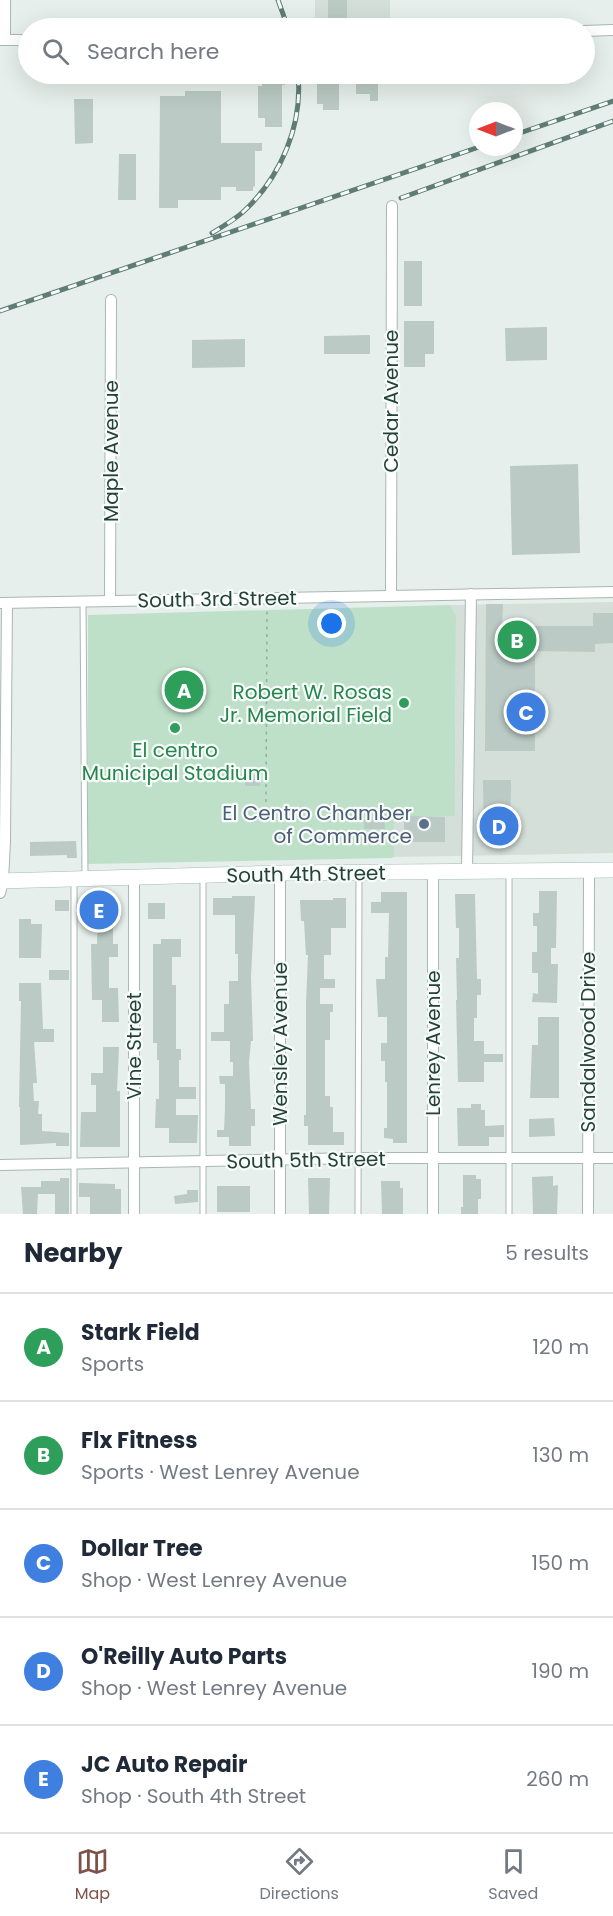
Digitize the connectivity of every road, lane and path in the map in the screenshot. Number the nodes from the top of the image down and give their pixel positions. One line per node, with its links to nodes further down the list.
1 (5, 0): 4 (street)
2 (613, 30): 3 (street)
3 (595, 31)
4 (3, 40)
5 (392, 206): 9 (street, Cedar Avenue)
6 (111, 300): 11 (street, Maple Avenue)
7 (613, 592): 8 (street, South 3rd Street)
8 (471, 594): 9 (street, South 3rd Street); 17 (street)
9 (391, 596): 10 (street, South 3rd Street)
10 (267, 598): 11 (street, South 3rd Street); 14 (path)
11 (110, 601): 12 (street, South 3rd Street)
12 (83, 602): 13 (street, South 3rd Street); 25 (lane)
13 (4, 603): 15 (street)
14 (266, 802)
15 (2, 841): 26 (street)
16 (613, 870): 19 (main road, South 4th Street)
17 (466, 871): 18 (main road, South 4th Street); 21 (main road, South 4th Street)
18 (509, 871): 19 (main road, South 4th Street); 29 (lane)
19 (589, 871): 30 (street, Sandalwood Drive)
20 (359, 872): 21 (main road, South 4th Street); 22 (main road, South 4th Street); 27 (lane)
21 (433, 872): 28 (street, Lenrey Avenue)
22 (280, 873): 23 (main road, South 4th Street); 32 (street, Wensley Avenue)
23 (203, 876): 24 (main road, South 4th Street); 34 (lane)
24 (134, 878): 25 (main road, South 4th Street); 33 (street, Vine Street)
25 (80, 879): 26 (main road, South 4th Street); 35 (lane)
26 (1, 885)
27 (358, 1158): 28 (street, South 5th Street); 32 (street, South 5th Street); 41 (lane)
28 (433, 1158): 29 (street, South 5th Street); 42 (street, Lenrey Avenue)
29 (509, 1158): 30 (street, South 5th Street); 43 (lane)
30 (588, 1158): 31 (street, South 5th Street); 44 (street, Sandalwood Drive)
31 (613, 1158)
32 (280, 1160): 34 (street, South 5th Street); 40 (street, Wensley Avenue)
33 (134, 1162): 34 (street, South 5th Street); 35 (street, South 5th Street); 38 (street, Vine Street)
34 (203, 1162): 39 (lane)
35 (74, 1163): 36 (street, South 5th Street); 37 (lane)
36 (0, 1165)
37 (74, 1214)
38 (134, 1214)
39 (203, 1214)
40 (280, 1214)
41 (358, 1214)
42 (433, 1214)
43 (509, 1214)
44 (588, 1214)

